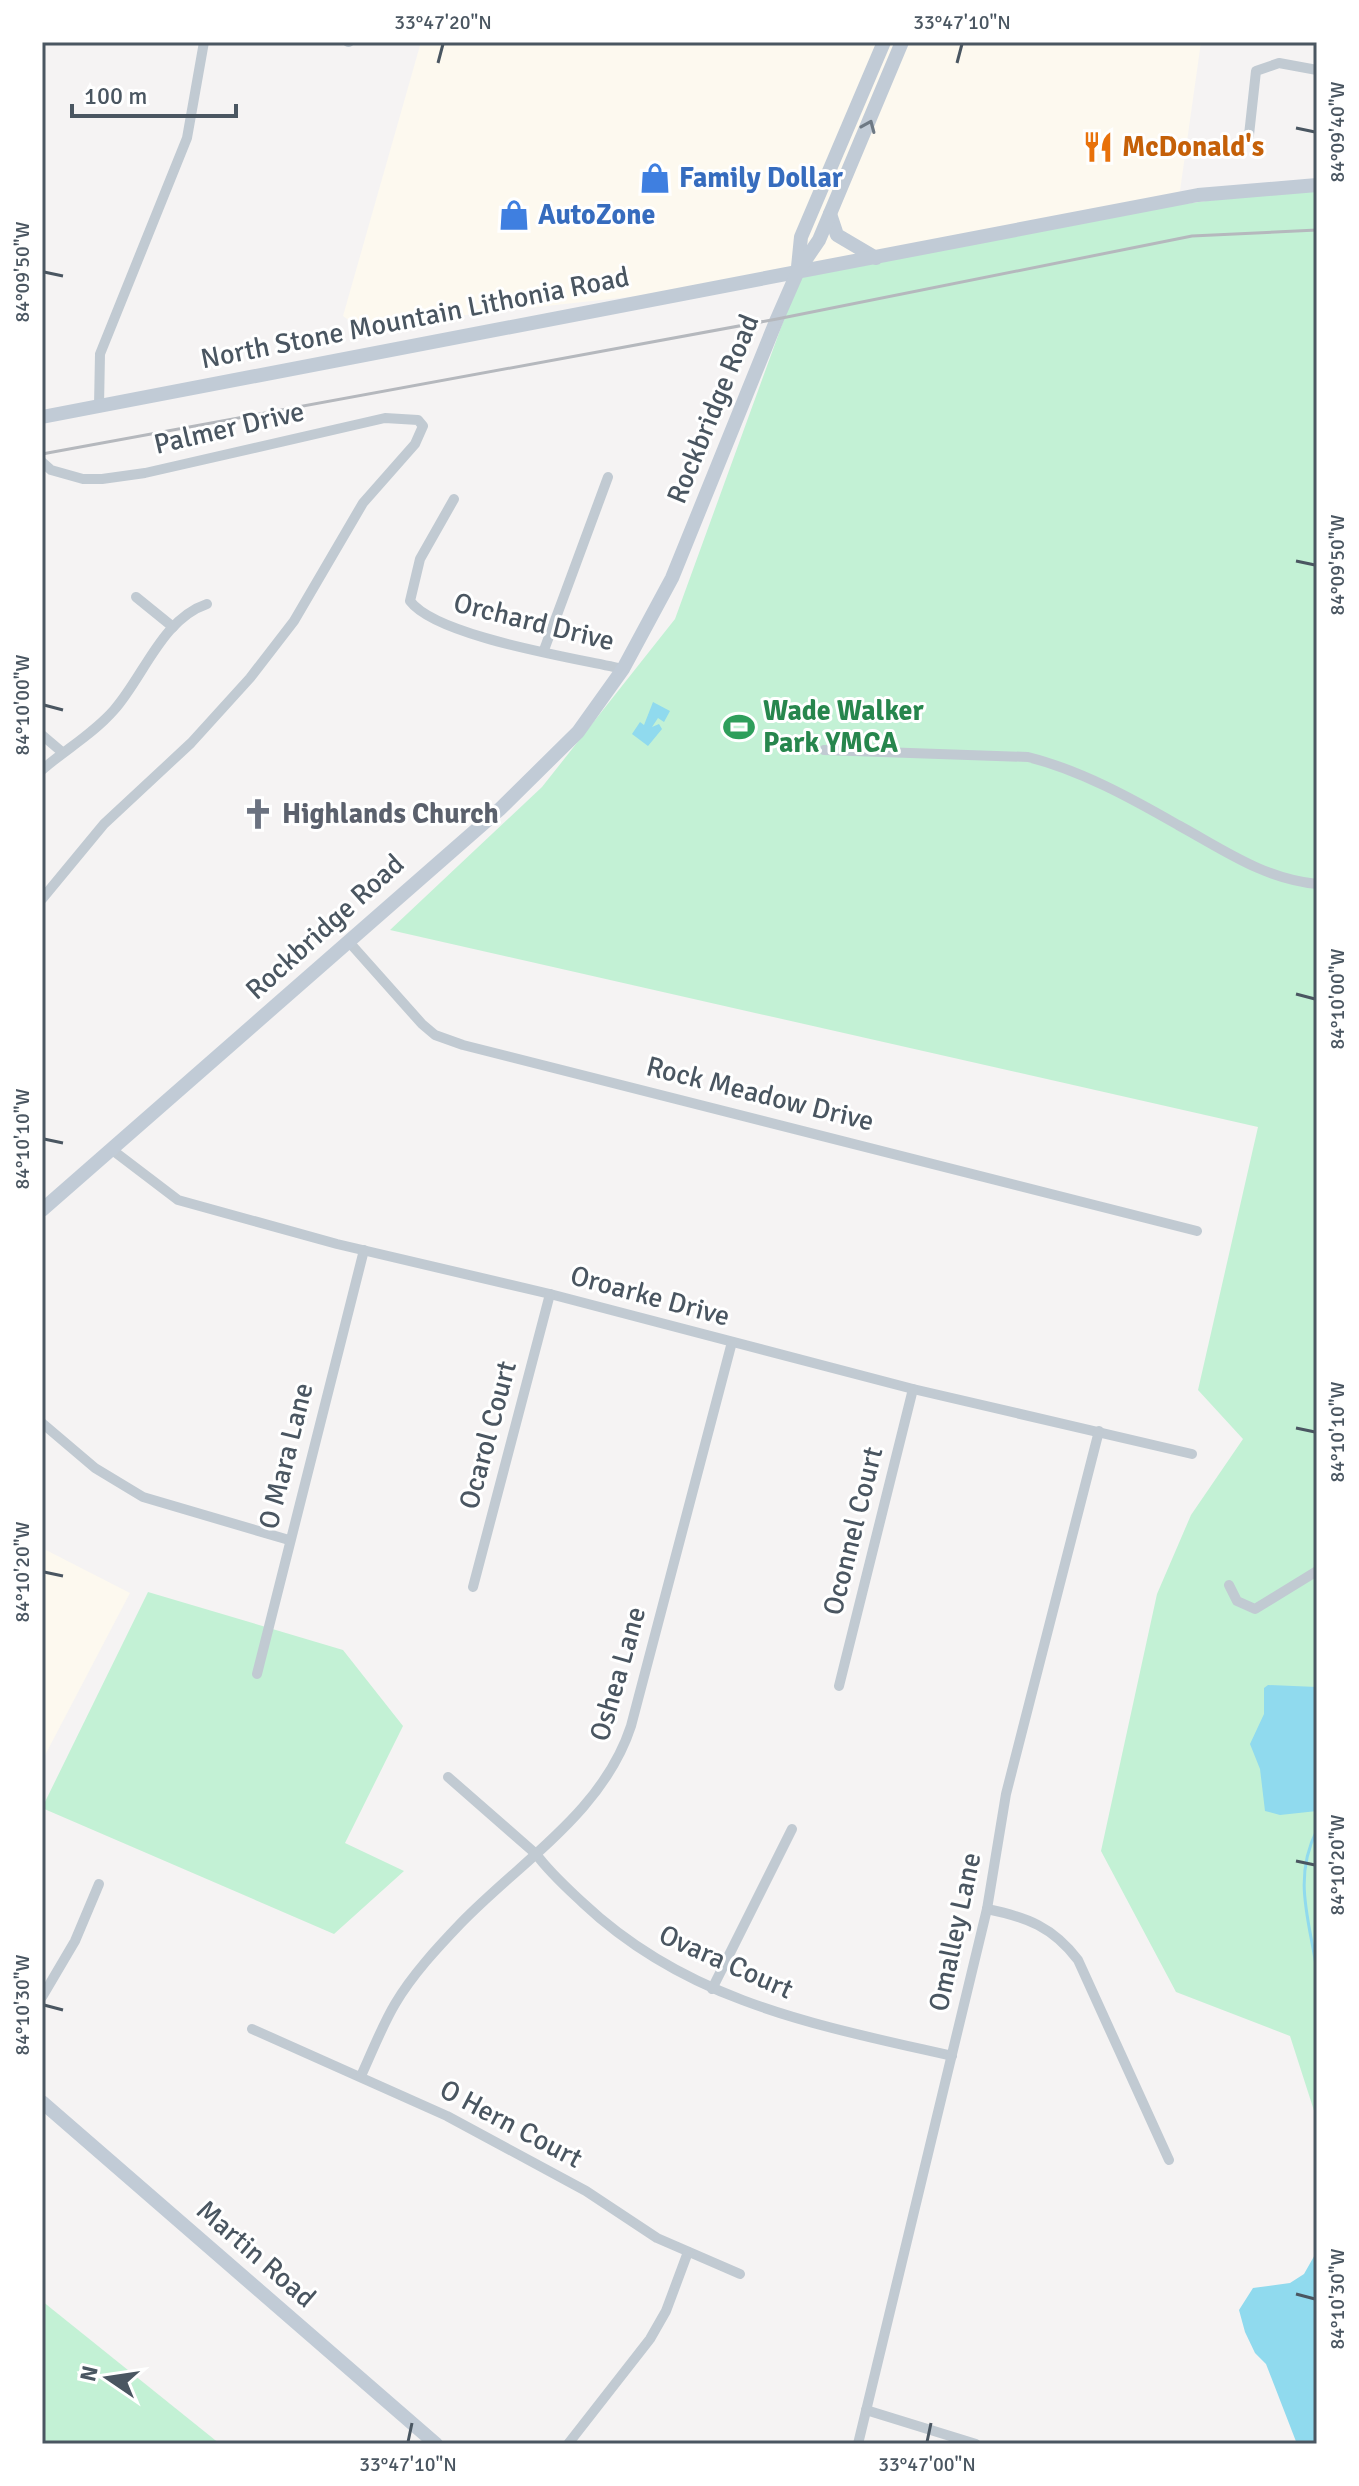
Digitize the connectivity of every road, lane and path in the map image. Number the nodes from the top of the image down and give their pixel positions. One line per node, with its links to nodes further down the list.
1 (204, 42): 10 (street)
2 (884, 42): 9 (main road, Rockbridge Road)
3 (902, 42): 7 (main road, Rockbridge Road, one-way to 3)
4 (1317, 70): 5 (street)
5 (1249, 135)
6 (1317, 185): 8 (main road, North Stone Mountain Lithonia Road)
7 (830, 214): 8 (main road); 9 (main road, Rockbridge Road)
8 (876, 258): 9 (main road, North Stone Mountain Lithonia Road)
9 (798, 271): 10 (main road, North Stone Mountain Lithonia Road); 19 (main road, Rockbridge Road)
10 (99, 406): 11 (main road, North Stone Mountain Lithonia Road)
11 (42, 417)
12 (45, 470): 25 (street, Palmer Drive)
13 (608, 477): 18 (street)
14 (454, 499): 18 (street, Orchard Drive)
15 (136, 597): 17 (street)
16 (207, 604): 17 (street)
17 (173, 627): 22 (street)
18 (544, 650): 19 (street, Orchard Drive)
19 (623, 669): 26 (main road, Rockbridge Road)
20 (42, 735): 22 (street)
21 (824, 750): 24 (street)
22 (62, 752): 23 (street)
23 (42, 770)
24 (1317, 884)
25 (42, 899)
26 (349, 942): 27 (main road, Rockbridge Road); 29 (street, Rock Meadow Drive)
27 (111, 1149): 28 (main road, Rockbridge Road); 30 (street, Oroarke Drive)
28 (42, 1210)
29 (1197, 1231)
30 (364, 1250): 31 (street, Oroarke Drive); 37 (street, O Mara Lane)
31 (550, 1294): 32 (street, Oroarke Drive); 40 (street, Ocarol Court)
32 (732, 1342): 33 (street, Oroarke Drive); 45 (street, Oshea Lane)
33 (913, 1389): 35 (street, Oroarke Drive); 42 (street, Oconnel Court)
34 (42, 1423): 37 (street)
35 (1099, 1431): 36 (street, Oroarke Drive); 47 (street, Omalley Lane)
36 (1192, 1454)
37 (289, 1540): 41 (street, O Mara Lane)
38 (1317, 1571): 39 (street)
39 (1229, 1585)
40 (473, 1587)
41 (257, 1674)
42 (839, 1686)
43 (448, 1777): 45 (street, Ovara Court)
44 (792, 1829): 48 (street)
45 (536, 1854): 48 (street, Ovara Court); 52 (street, Oshea Lane)
46 (99, 1884): 49 (street)
47 (987, 1909): 51 (street, Omalley Lane); 54 (street)
48 (712, 1989): 51 (street, Ovara Court)
49 (42, 1997)
50 (252, 2029): 52 (street, O Hern Court)
51 (952, 2056): 57 (street, Omalley Lane)
52 (361, 2076): 55 (street, O Hern Court)
53 (42, 2102): 58 (main road, Martin Road)
54 (1169, 2160)
55 (688, 2252): 56 (street, O Hern Court); 59 (street)
56 (740, 2274)
57 (866, 2410): 60 (street, Omalley Lane); 61 (street)
58 (436, 2444)
59 (568, 2444)
60 (858, 2444)
61 (976, 2444)

